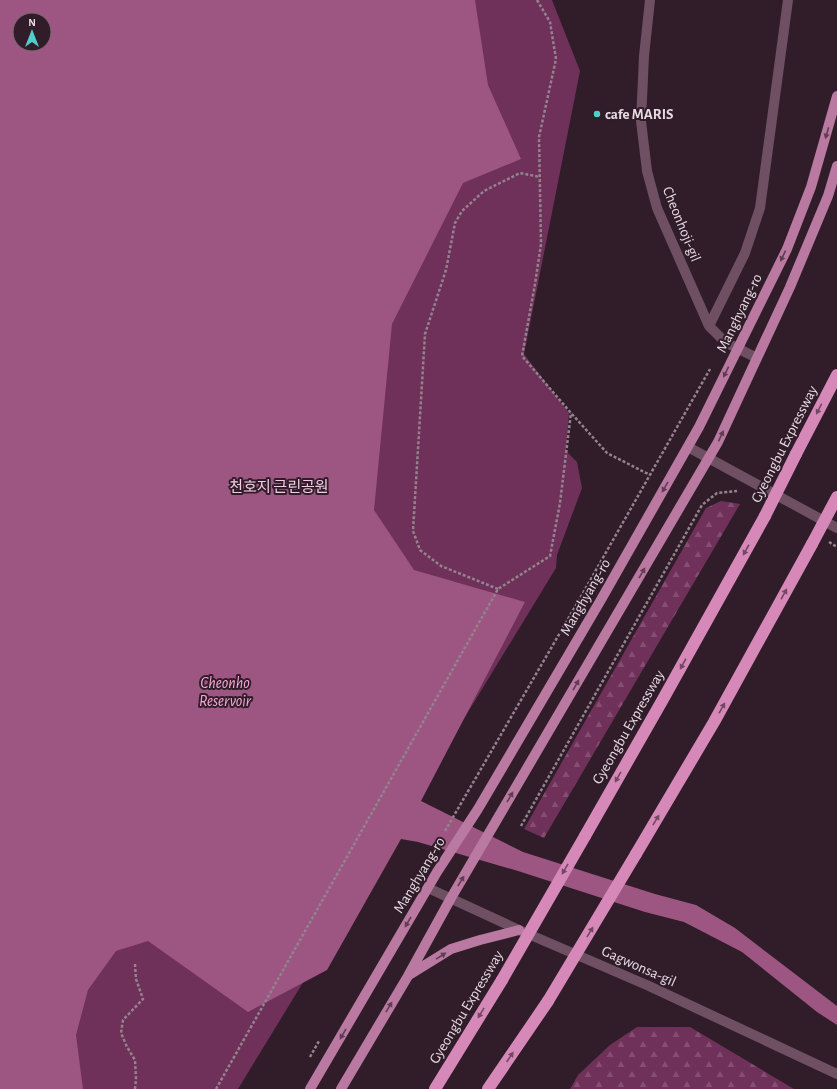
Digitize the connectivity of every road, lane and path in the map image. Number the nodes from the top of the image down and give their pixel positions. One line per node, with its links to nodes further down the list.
1 (537, 0): 6 (path)
2 (650, 0): 7 (street, Cheonhoji-gil)
3 (788, 0): 7 (street)
4 (837, 96): 9 (main road, Manghyang-ro, one-way to 9)
5 (837, 166): 10 (main road)
6 (540, 177): 12 (path); 21 (path)
7 (709, 326): 8 (street, Cheonhoji-gil)
8 (725, 342): 9 (street, Cheonhoji-gil); 15 (path)
9 (738, 349): 10 (street, Cheonhoji-gil); 13 (main road, Manghyang-ro, one-way to 13)
10 (756, 358): 14 (main road, one-way to 10)
11 (837, 375): 34 (highway, Gyeongbu Expressway, one-way to 34, bridge)
12 (571, 413): 15 (path); 21 (path)
13 (688, 447): 14 (street); 24 (main road, Manghyang-ro, one-way to 24)
14 (708, 458): 18 (street); 25 (main road, one-way to 14)
15 (650, 475): 22 (path)
16 (740, 491): 23 (path)
17 (837, 497): 19 (highway, bridge)
18 (837, 528)
19 (818, 541): 20 (path); 35 (highway, one-way to 19, bridge)
20 (837, 547)
21 (498, 589): 31 (path)
22 (461, 802)
23 (521, 826)
24 (428, 888): 25 (street, Gagwonsa-gil); 32 (main road, Manghyang-ro, one-way to 32)
25 (451, 898): 26 (street, Gagwonsa-gil); 28 (main road)
26 (519, 930): 28 (main road, one-way to 26); 29 (street, Gagwonsa-gil)
27 (135, 964): 30 (path)
28 (408, 976): 33 (main road, one-way to 28)
29 (837, 1074)
30 (135, 1089)
31 (216, 1089)
32 (310, 1089)
33 (341, 1089)
34 (435, 1089)
35 (488, 1089)

